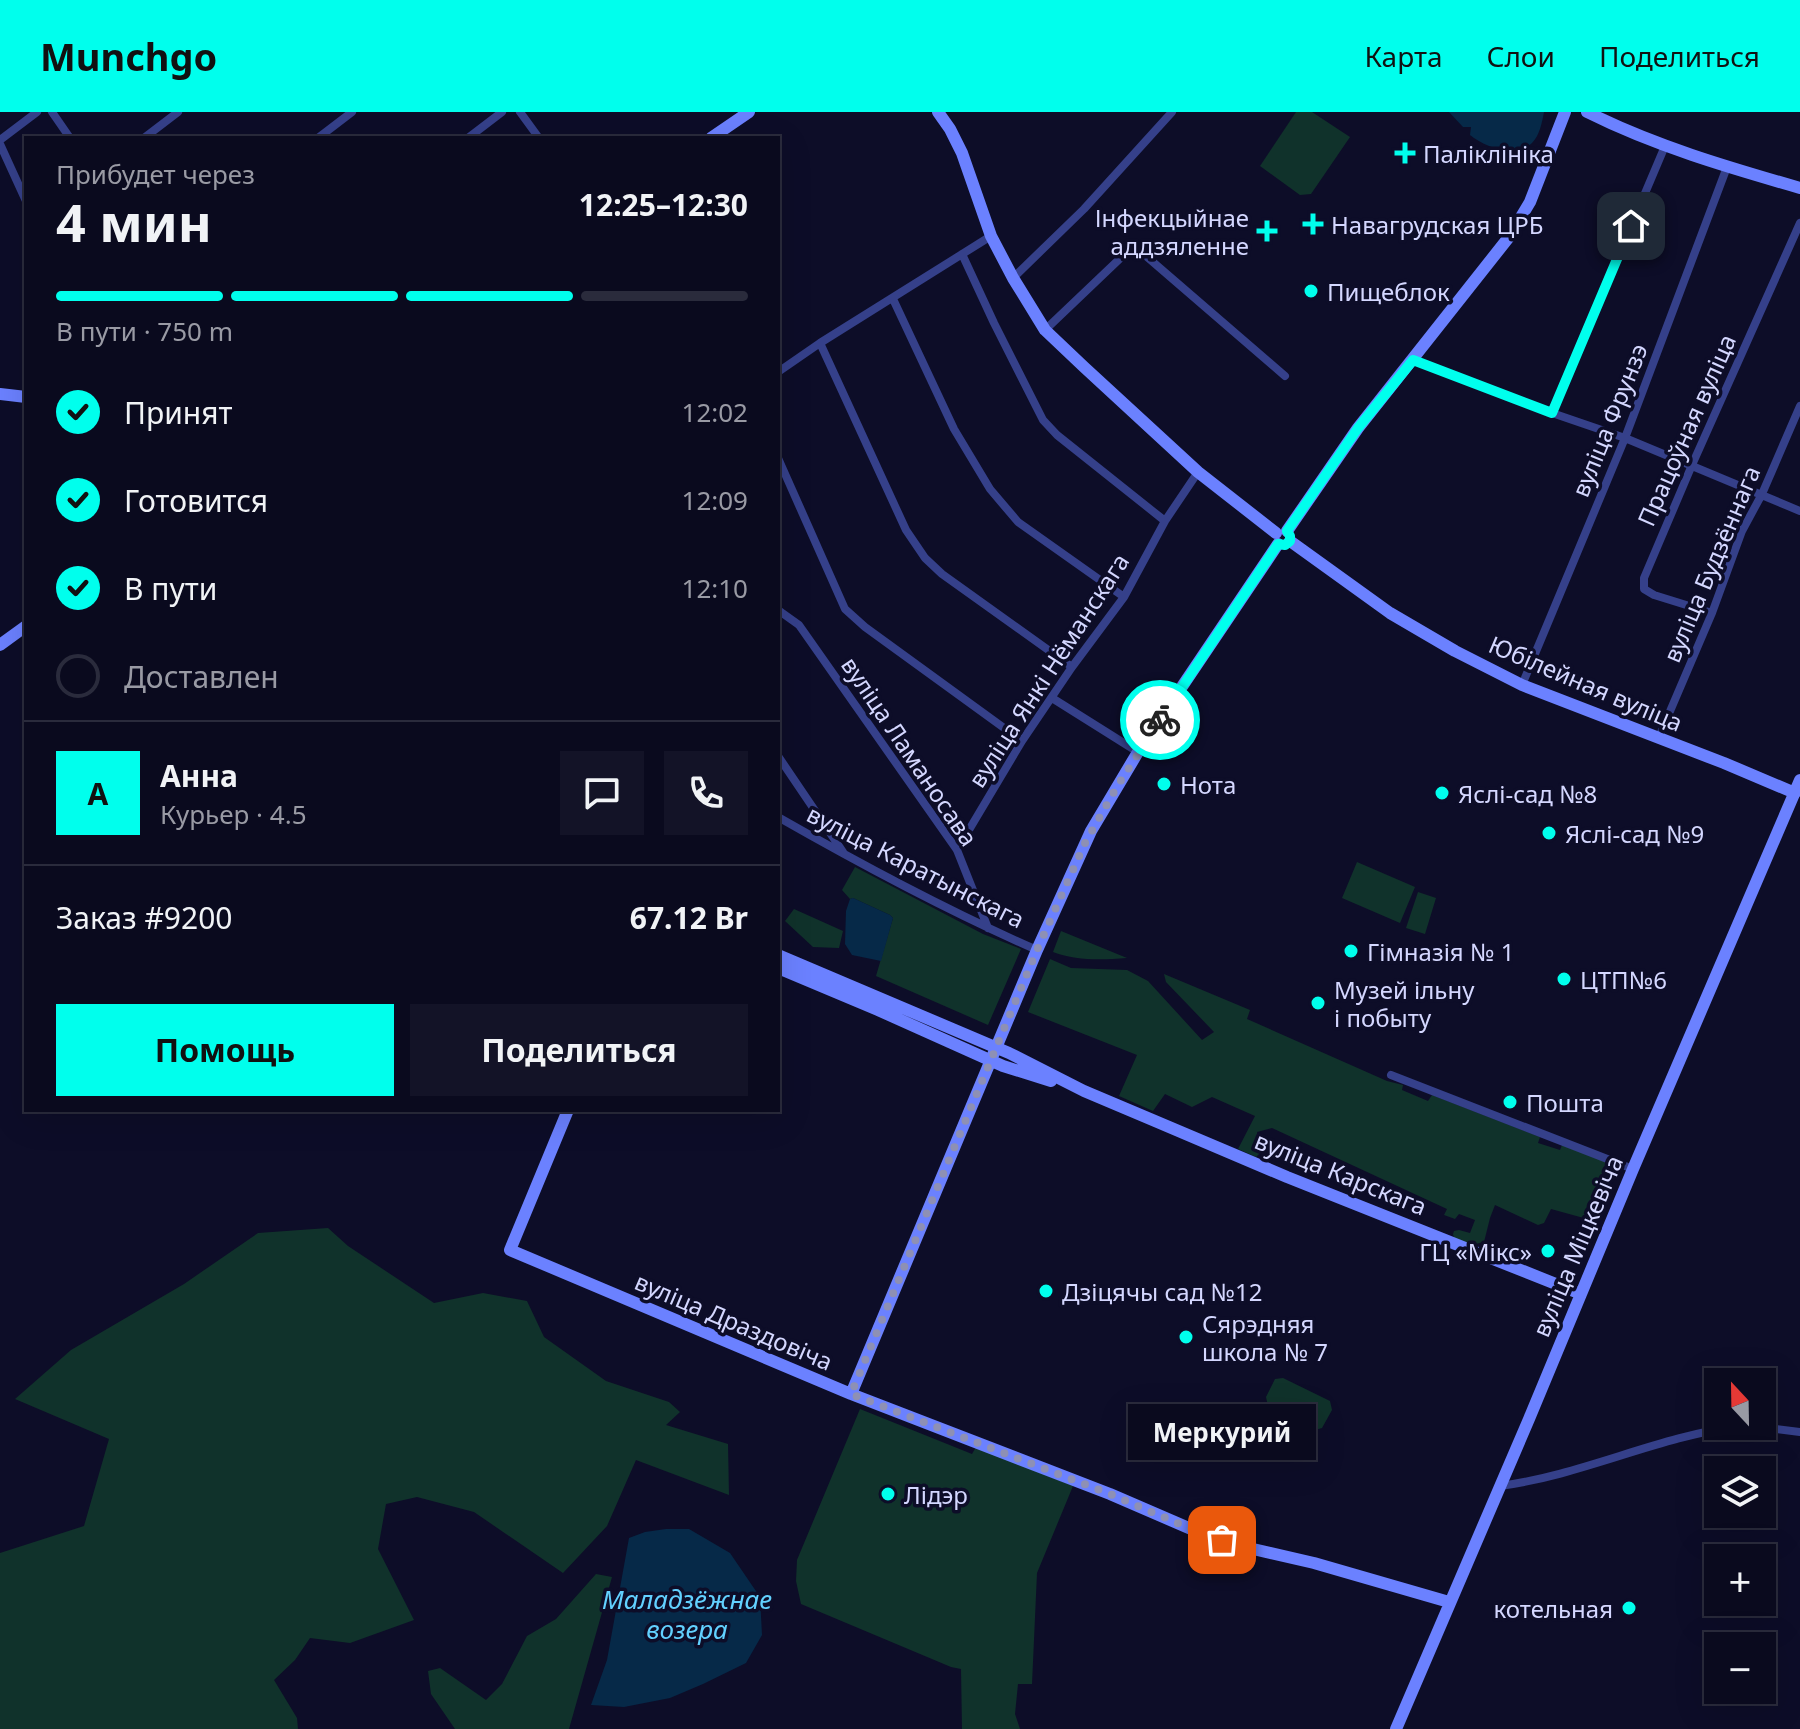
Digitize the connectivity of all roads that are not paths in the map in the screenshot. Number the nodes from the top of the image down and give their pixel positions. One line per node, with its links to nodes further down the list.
1 (37, 112): 18 (street)
2 (52, 112): 12 (street)
3 (178, 112): 13 (street)
4 (352, 112): 14 (street)
5 (502, 112): 15 (street)
6 (520, 112): 16 (street)
7 (749, 112): 17 (street)
8 (938, 112): 24 (street, Юбілейная вуліца)
9 (1172, 112): 26 (street)
10 (1565, 112): 30 (street)
11 (1587, 112): 19 (street)
12 (69, 136)
13 (147, 136)
14 (321, 136)
15 (471, 136)
16 (538, 136)
17 (714, 136)
18 (0, 142): 22 (street)
19 (1665, 146): 20 (street); 36 (street)
20 (1727, 167): 21 (street); 37 (street, вуліца Фрунзэ)
21 (1800, 188)
22 (24, 196)
23 (1800, 223): 39 (street, Працоўная вуліца)
24 (991, 236): 25 (street); 26 (street, Юбілейная вуліца)
25 (962, 254): 27 (street); 43 (street)
26 (1013, 278): 28 (street, Юбілейная вуліца)
27 (893, 299): 29 (street); 45 (street)
28 (1045, 330): 32 (street); 40 (street, Юбілейная вуліца)
29 (820, 343): 31 (street); 50 (street)
30 (1413, 360): 36 (street); 44 (street)
31 (780, 371)
32 (1285, 376)
33 (0, 394): 34 (street)
34 (24, 397)
35 (1800, 406): 41 (street, вуліца Будзённага)
36 (1552, 413): 37 (street)
37 (1625, 438): 39 (street); 51 (street, вуліца Фрунзэ)
38 (780, 463): 54 (street)
39 (1692, 465): 41 (street); 47 (street, Працоўная вуліца)
40 (1198, 472): 43 (street, вуліца Янкі Нёманскага); 44 (street, Юбілейная вуліца)
41 (1762, 494): 42 (street); 47 (street, вуліца Будзённага)
42 (1800, 511)
43 (1165, 521): 45 (street, вуліца Янкі Нёманскага)
44 (1283, 537): 51 (street, Юбілейная вуліца); 55 (street)
45 (1124, 597): 50 (street, вуліца Янкі Нёманскага)
46 (780, 611): 60 (street, вуліца Ламаносава)
47 (1712, 613): 53 (street, вуліца Будзённага)
48 (24, 627): 49 (street)
49 (0, 645)
50 (1072, 667): 52 (street, вуліца Янкі Нёманскага)
51 (1522, 685): 53 (street, Юбілейная вуліца)
52 (1052, 698): 54 (street, вуліца Янкі Нёманскага); 55 (street)
53 (1659, 737): 58 (street, Юбілейная вуліца)
54 (1022, 741): 60 (street, вуліца Янкі Нёманскага)
55 (1138, 752): 63 (street)
56 (780, 759): 61 (street)
57 (1800, 780): 58 (street, вуліца Міцкевіча)
58 (1795, 793): 71 (street, вуліца Міцкевіча)
59 (780, 818): 61 (street, вуліца Каратынскага)
60 (957, 850): 62 (street, вуліца Ламаносава)
61 (845, 855): 62 (street, вуліца Каратынскага)
62 (988, 928): 63 (street, вуліца Каратынскага)
63 (1037, 950): 66 (street)
64 (780, 956): 66 (street, вуліца Карскага)
65 (780, 969): 67 (street, вуліца Карскага)
66 (996, 1048): 67 (street); 69 (street, вуліца Карскага)
67 (991, 1061): 69 (street, вуліца Карскага); 73 (street)
68 (1391, 1075): 71 (street)
69 (1084, 1091): 72 (street, вуліца Карскага)
70 (567, 1112): 73 (street, вуліца Драздовіча)
71 (1633, 1169): 72 (street, вуліца Міцкевіча)
72 (1581, 1294): 77 (street, вуліца Міцкевіча)
73 (851, 1394): 78 (street, вуліца Драздовіча)
74 (1776, 1429): 76 (street)
75 (1704, 1431): 77 (street)
76 (1800, 1432)
77 (1500, 1486): 78 (street, вуліца Міцкевіча)
78 (1449, 1602): 79 (street, вуліца Міцкевіча)
79 (1396, 1729)

